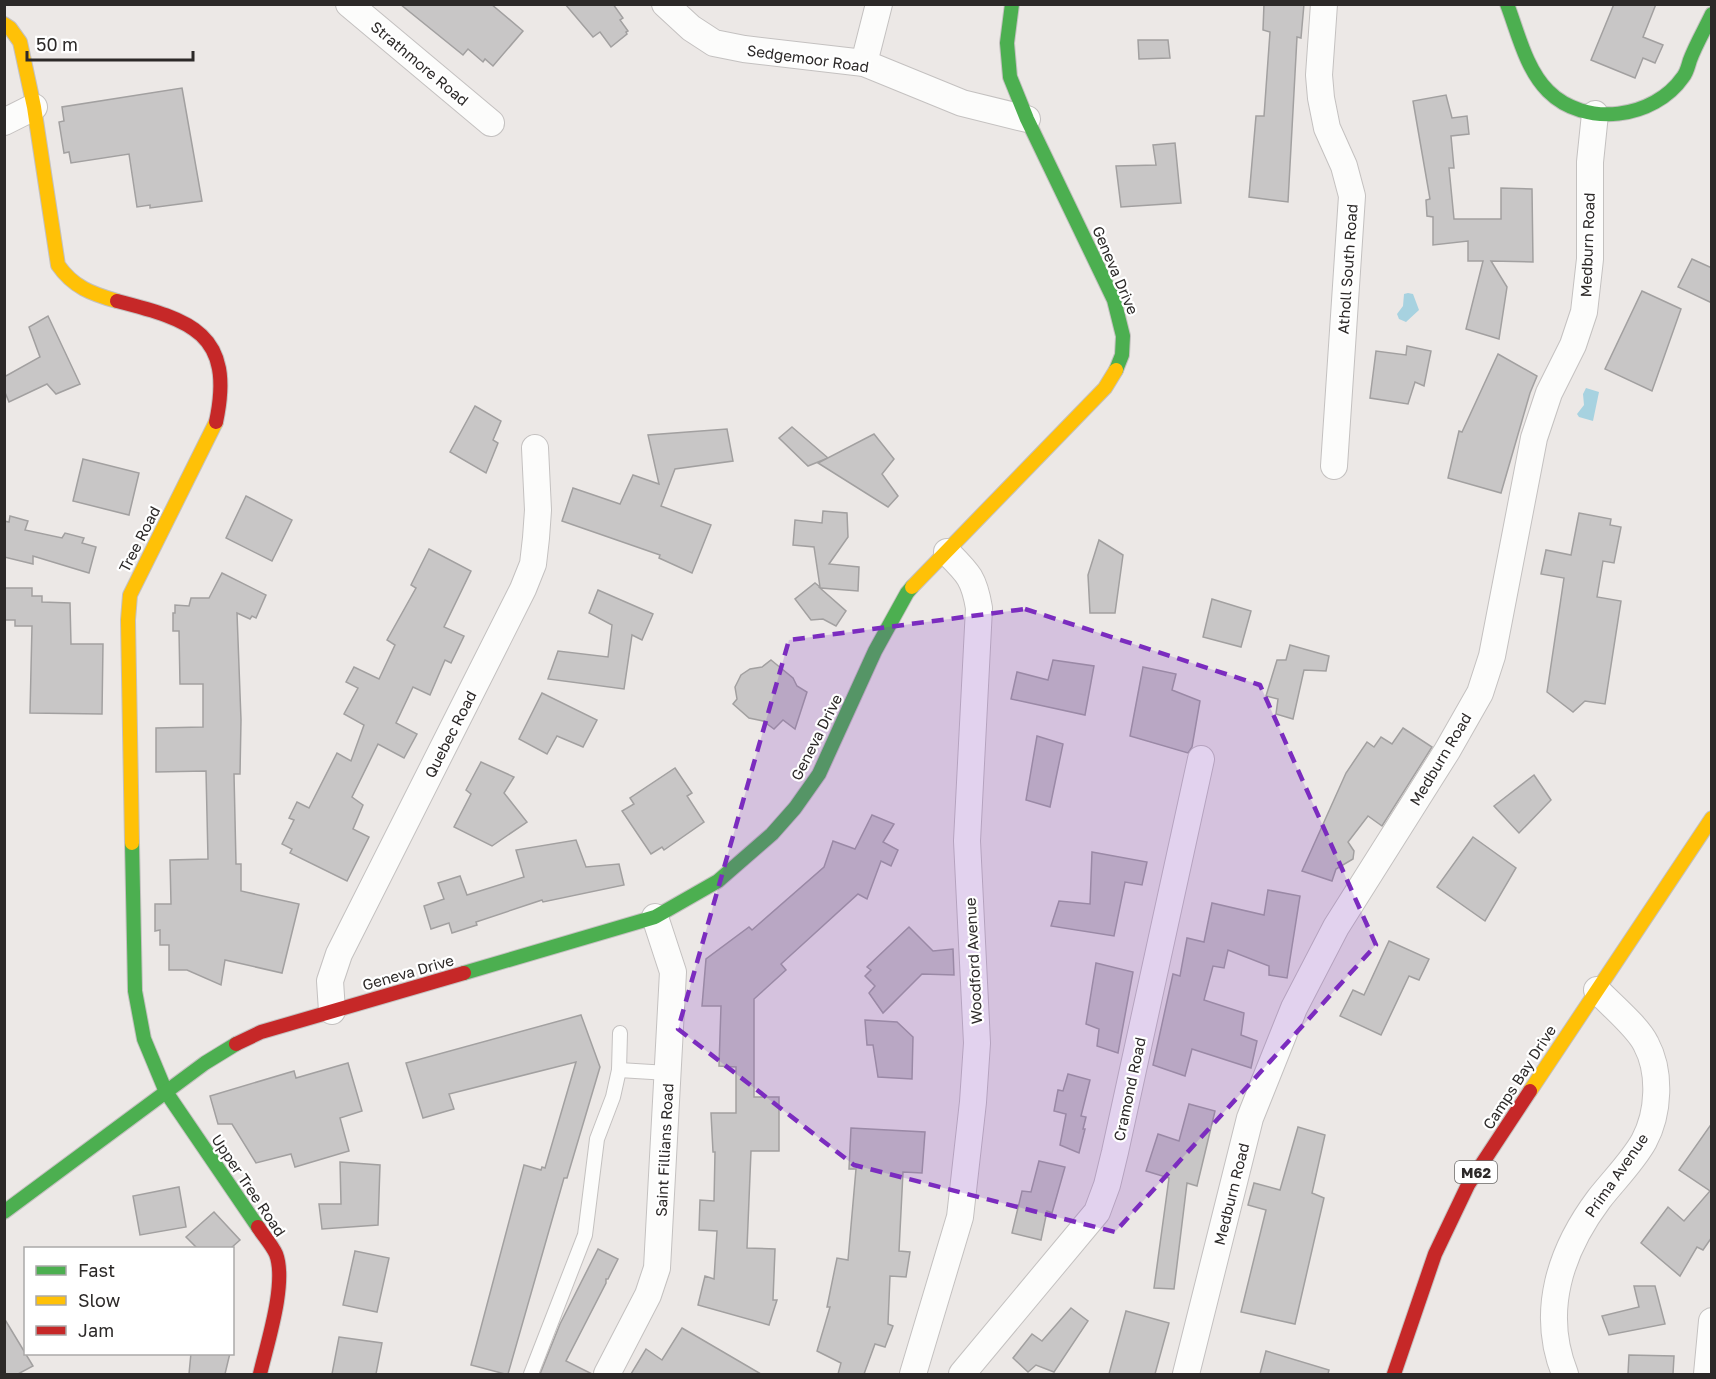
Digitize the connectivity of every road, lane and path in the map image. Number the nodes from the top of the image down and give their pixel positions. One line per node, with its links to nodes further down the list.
1 (349, 4): 14 (street, Strathmore Road)
2 (665, 4): 9 (street, Sedgemoor Road)
3 (879, 4): 9 (street)
4 (1012, 4): 12 (street, Geneva Drive)
5 (1324, 4): 16 (street, Atholl South Road)
6 (1507, 4): 11 (street)
7 (1712, 14): 11 (street)
8 (4, 24): 10 (street, Tree Road)
9 (864, 63): 12 (street, Sedgemoor Road)
10 (34, 107): 13 (street); 26 (street, Tree Road)
11 (1595, 114): 34 (street, Medburn Road)
12 (1027, 119): 17 (street, Geneva Drive)
13 (4, 122)
14 (491, 123)
15 (535, 448): 22 (street, Quebec Road)
16 (1334, 466)
17 (947, 552): 20 (street, Geneva Drive); 32 (street, Woodford Avenue)
18 (1201, 759): 33 (street, Cramond Road)
19 (1712, 818): 21 (street, Camps Bay Drive / M62)
20 (655, 917): 22 (street, Geneva Drive); 25 (street, Saint Fillians Road)
21 (1597, 990): 35 (street, Camps Bay Drive / M62); 36 (street, Prima Avenue)
22 (332, 1011): 26 (street, Geneva Drive)
23 (620, 1033): 24 (lane)
24 (619, 1070): 25 (lane); 30 (lane)
25 (668, 1073): 31 (street, Saint Fillians Road)
26 (166, 1092): 27 (street, Geneva Drive); 29 (street, Upper Tree Road)
27 (4, 1212)
28 (1712, 1321): 37 (street)
29 (260, 1374)
30 (531, 1374)
31 (606, 1374)
32 (914, 1374)
33 (962, 1374)
34 (1186, 1374)
35 (1394, 1374)
36 (1565, 1374)
37 (1707, 1374)

